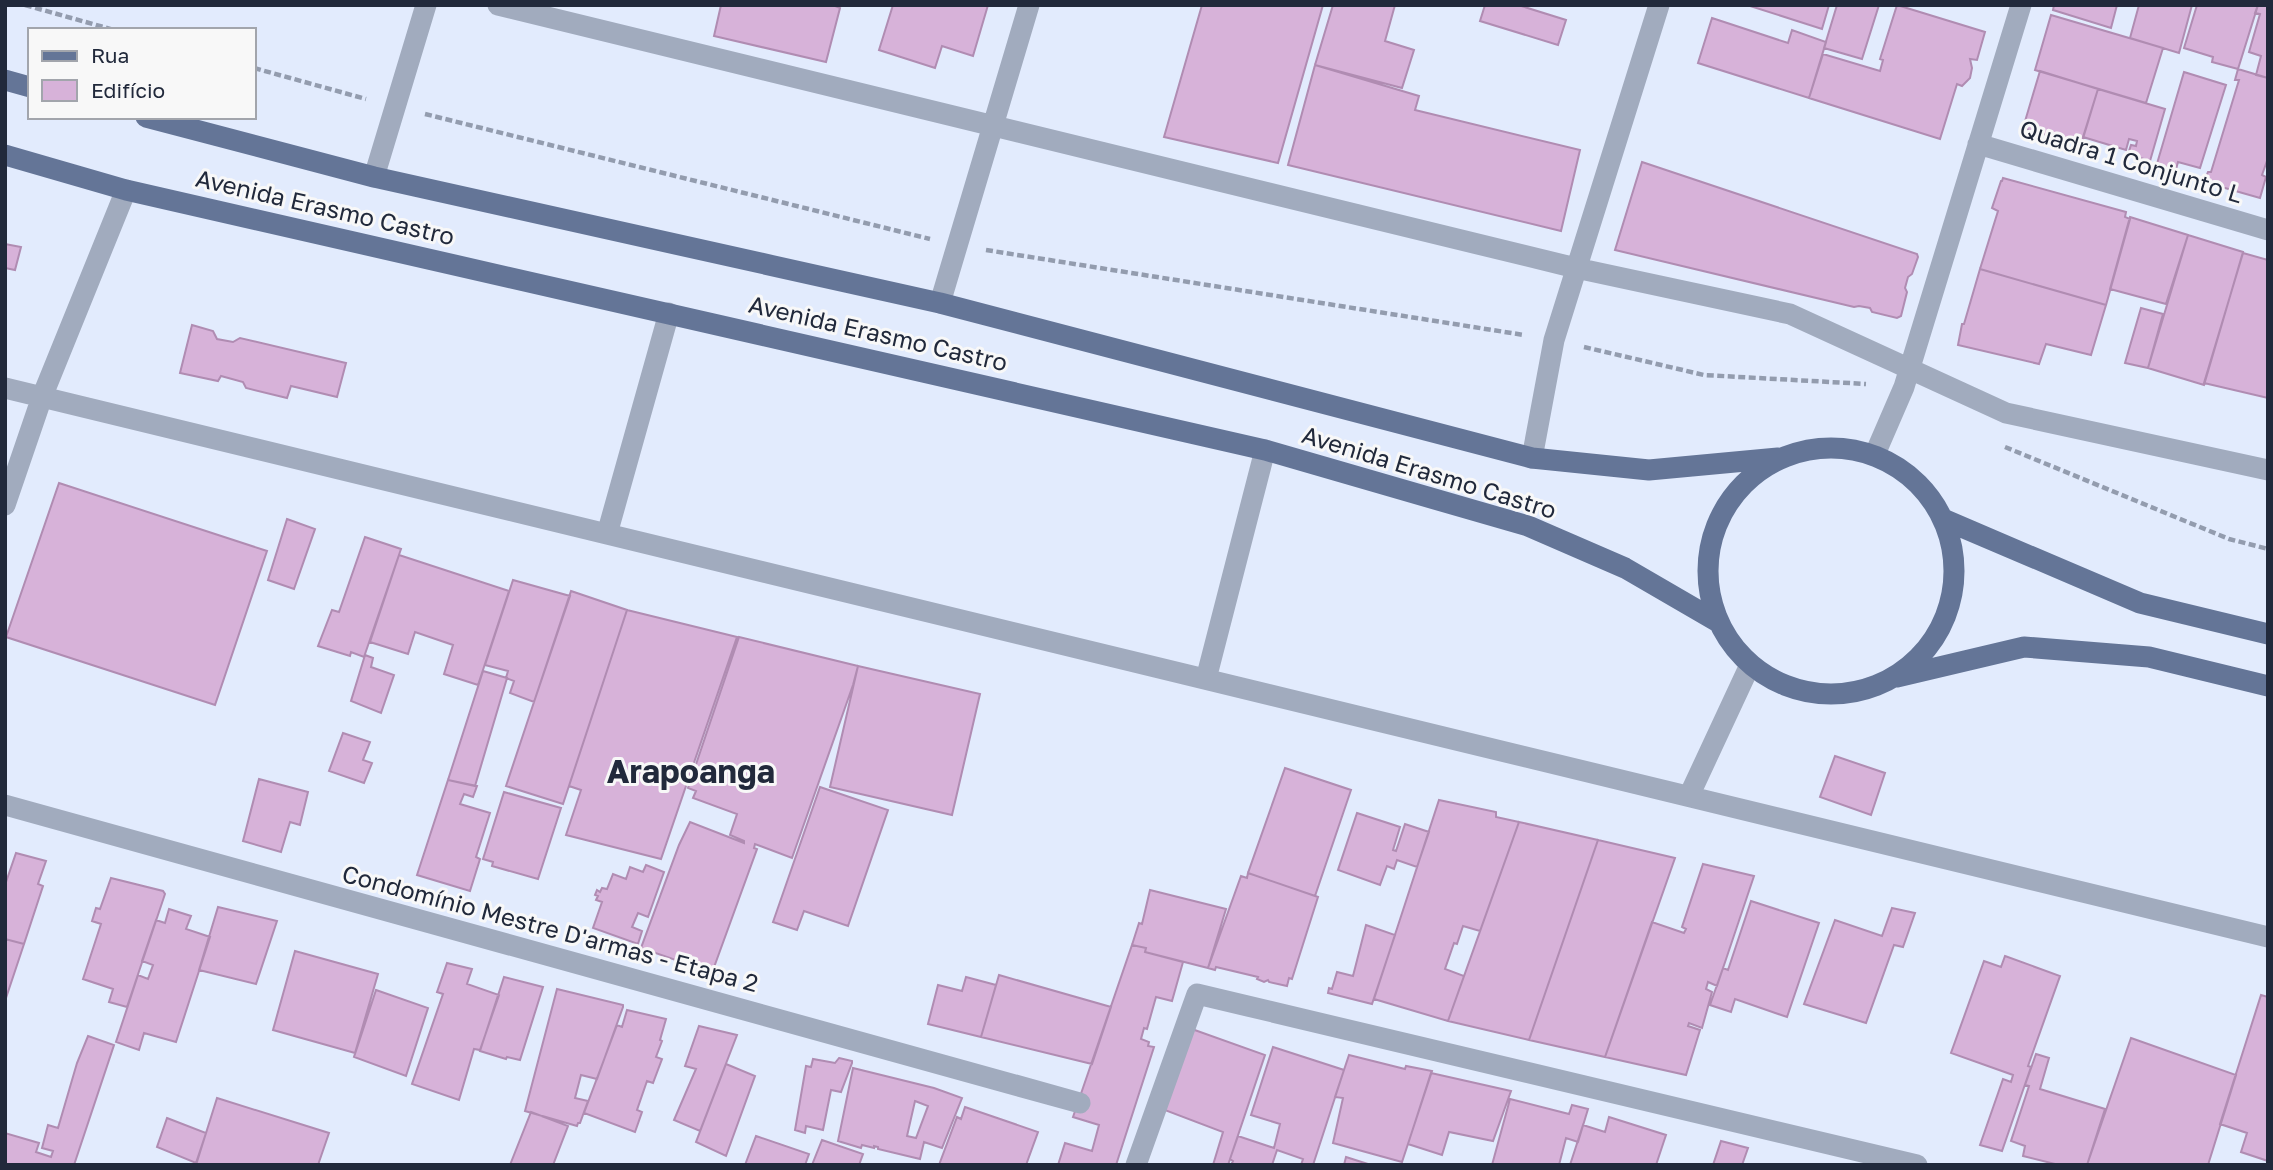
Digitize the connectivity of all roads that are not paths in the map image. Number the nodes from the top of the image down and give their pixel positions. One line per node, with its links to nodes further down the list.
1 (426, 5): 12 (street)
2 (498, 5): 9 (street)
3 (1029, 5): 9 (street)
4 (1659, 5): 15 (street)
5 (2021, 5): 10 (street)
6 (5, 80): 7 (main road)
7 (28, 86)
8 (154, 119): 12 (main road, Avenida Erasmo Castro)
9 (992, 127): 15 (street); 16 (street)
10 (1978, 144): 14 (street, Quadra 1 Conjunto L); 18 (street)
11 (5, 155): 13 (main road, Avenida Erasmo Castro)
12 (374, 177): 16 (main road, Avenida Erasmo Castro)
13 (127, 190): 17 (main road, Avenida Erasmo Castro); 20 (street)
14 (2268, 230)
15 (1576, 268): 18 (street); 23 (street)
16 (940, 303): 23 (main road, Avenida Erasmo Castro)
17 (669, 313): 21 (main road, Avenida Erasmo Castro); 28 (street)
18 (1907, 378): 22 (street); 25 (street)
19 (5, 388): 20 (street)
20 (42, 397): 26 (street); 28 (street)
21 (1265, 450): 29 (main road, Avenida Erasmo Castro); 33 (street)
22 (1875, 454): 24 (main road); 27 (main road)
23 (1532, 458): 24 (main road, Avenida Erasmo Castro)
24 (1779, 458): 29 (main road)
25 (2268, 470)
26 (5, 505)
27 (1943, 519): 30 (main road); 32 (main road)
28 (607, 534): 33 (street)
29 (1718, 622): 31 (main road)
30 (2268, 634)
31 (1750, 665): 32 (main road); 35 (street)
32 (1892, 678): 34 (main road)
33 (1206, 679): 35 (street)
34 (2268, 686)
35 (1689, 796): 37 (street)
36 (5, 805): 38 (street, Condomínio Mestre D'armas - Etapa 2)
37 (2268, 937)
38 (1080, 1103)
39 (1136, 1165): 40 (street)
40 (1917, 1165)

